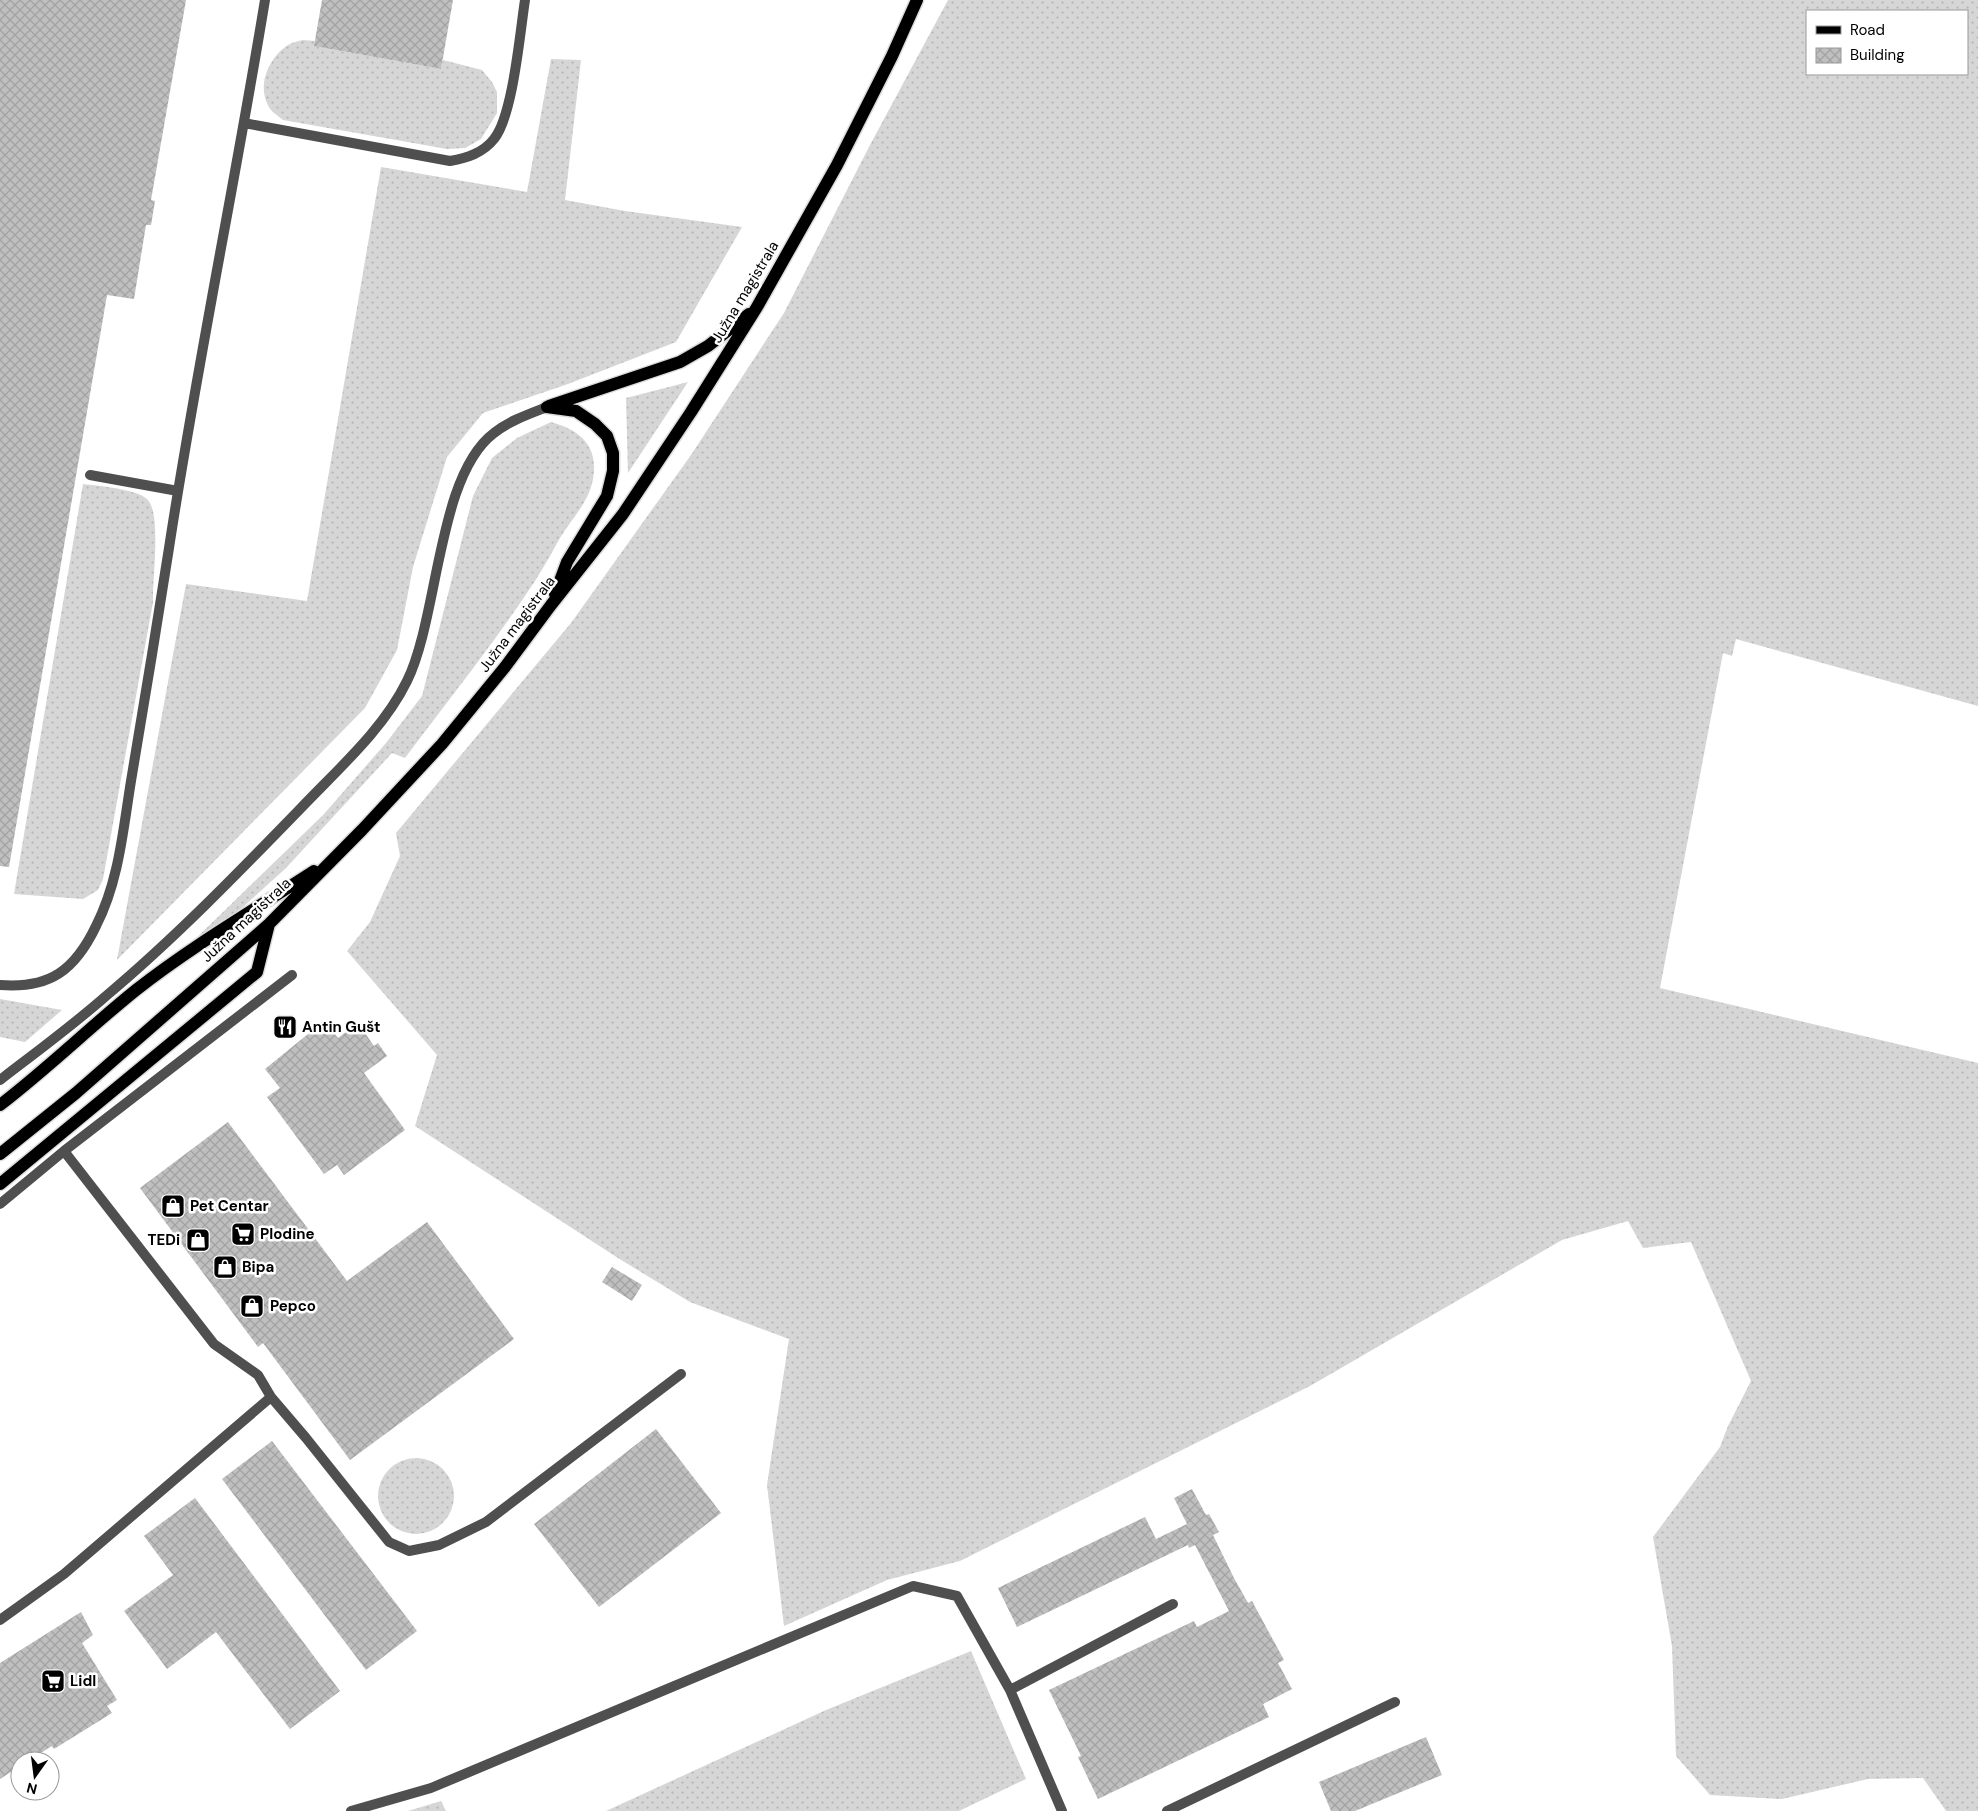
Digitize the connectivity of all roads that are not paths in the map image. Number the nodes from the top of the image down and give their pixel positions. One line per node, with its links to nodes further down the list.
1 (264, 0): 4 (street)
2 (525, 0): 4 (street)
3 (917, 0): 5 (main road, Južna magistrala)
4 (244, 123): 8 (street)
5 (757, 307): 6 (main road); 9 (main road, Južna magistrala)
6 (547, 407): 9 (main road); 14 (street)
7 (90, 475): 8 (street)
8 (178, 491): 13 (street)
9 (551, 604): 10 (main road, Južna magistrala)
10 (351, 842): 11 (main road, Južna magistrala); 15 (main road)
11 (269, 924): 17 (main road, Južna magistrala); 18 (main road)
12 (292, 975): 16 (street)
13 (0, 985)
14 (0, 1080)
15 (0, 1105)
16 (64, 1152): 19 (street); 21 (street)
17 (0, 1154)
18 (0, 1184)
19 (0, 1204)
20 (681, 1374): 21 (street)
21 (271, 1397): 23 (street)
22 (1173, 1604): 24 (street)
23 (0, 1620)
24 (1010, 1690): 26 (street); 27 (street)
25 (1394, 1702): 28 (street)
26 (351, 1811)
27 (1062, 1811)
28 (1168, 1811)

